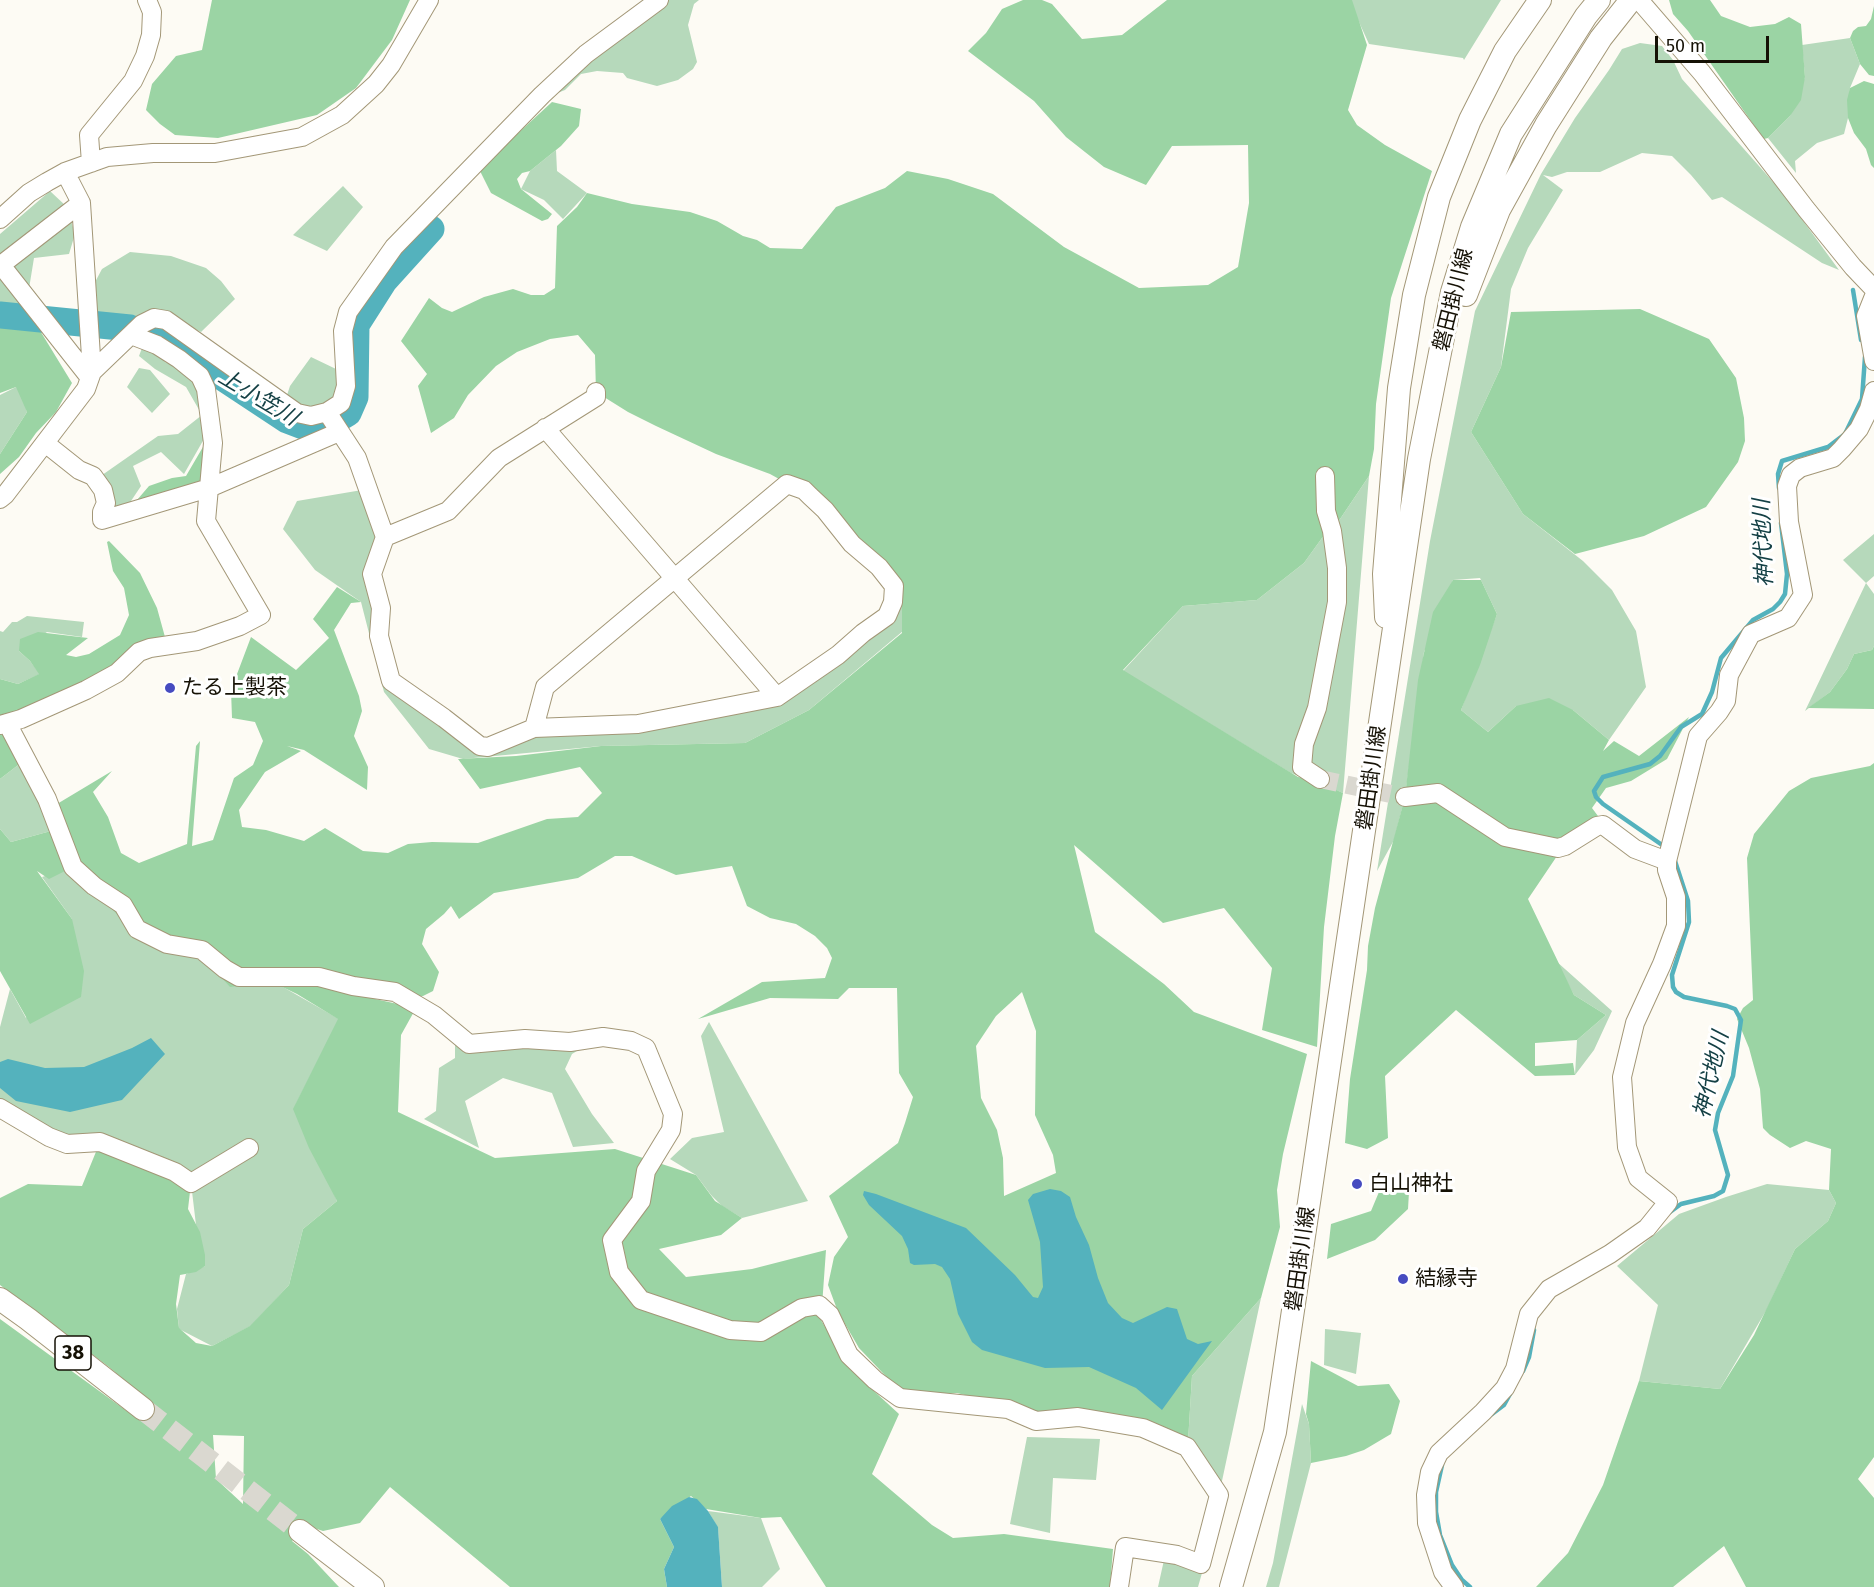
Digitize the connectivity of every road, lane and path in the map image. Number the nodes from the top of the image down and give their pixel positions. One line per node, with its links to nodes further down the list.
1 (147, 0): 8 (street)
2 (429, 0): 8 (street)
3 (659, 0): 19 (street)
4 (1540, 0): 28 (main road)
5 (1631, 0): 22 (main road)
6 (1639, 0): 12 (street)
7 (1592, 8): 22 (main road, 磐田掛川線)
8 (91, 163): 9 (street)
9 (65, 172): 10 (street); 11 (street)
10 (81, 203): 16 (street); 16 (street)
11 (0, 219)
12 (1874, 289)
13 (1874, 296): 15 (street)
14 (132, 333): 16 (street); 19 (street); 24 (street)
15 (1874, 360)
16 (91, 375): 21 (street)
17 (1874, 390): 34 (street)
18 (596, 392): 20 (street)
19 (333, 422): 24 (street); 26 (street)
20 (545, 428): 26 (street); 27 (street)
21 (45, 443): 24 (street); 25 (street)
22 (1419, 459): 28 (main road, 磐田掛川線)
23 (1325, 476): 32 (street)
24 (209, 488): 30 (street)
25 (0, 500)
26 (386, 537): 31 (street)
27 (675, 578): 29 (street); 29 (street); 31 (street)
28 (1388, 672): 42 (main road, 磐田掛川線)
29 (777, 697): 31 (street)
30 (3, 724): 41 (street)
31 (534, 728)
32 (1320, 779)
33 (1405, 797): 34 (street)
34 (1669, 855): 43 (street)
35 (0, 1108): 36 (street)
36 (249, 1148)
37 (0, 1299): 38 (main road, 38)
38 (143, 1409)
39 (300, 1531): 40 (main road)
40 (373, 1587)
41 (1119, 1587)
42 (1231, 1587)
43 (1454, 1587)

